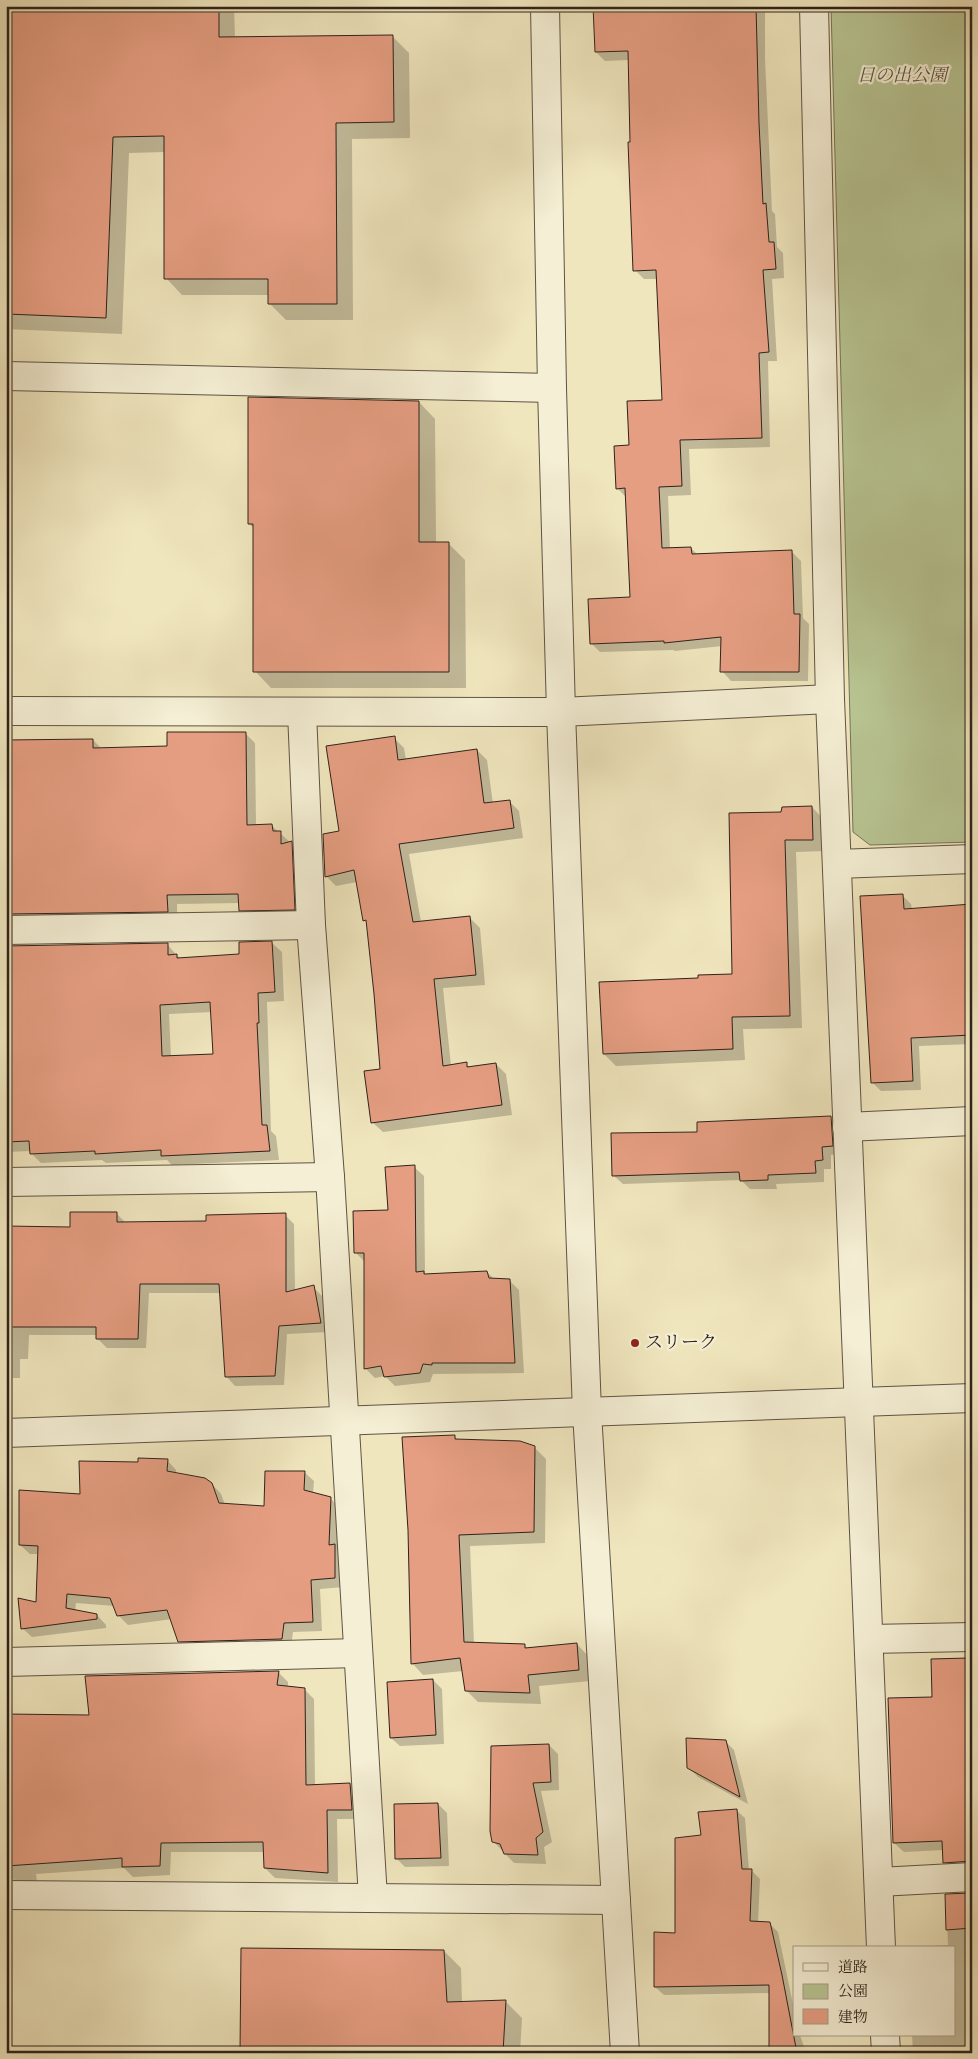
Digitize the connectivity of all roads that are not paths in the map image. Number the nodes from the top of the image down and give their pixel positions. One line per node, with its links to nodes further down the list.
1 (545, 6): 4 (street)
2 (814, 6): 5 (street)
3 (6, 376): 4 (street)
4 (552, 388): 8 (street)
5 (830, 699): 8 (street); 10 (street)
6 (6, 711): 7 (street)
7 (302, 712): 8 (street); 11 (street)
8 (561, 712): 19 (street)
9 (972, 859): 10 (street)
10 (837, 864): 14 (street)
11 (311, 924): 12 (street); 15 (street)
12 (6, 930)
13 (972, 1121): 14 (street)
14 (847, 1127): 18 (street)
15 (330, 1177): 16 (street); 20 (street)
16 (6, 1182)
17 (972, 1398): 18 (street)
18 (859, 1403): 19 (street); 23 (street)
19 (587, 1412): 20 (street); 30 (street)
20 (344, 1420): 21 (street); 24 (street)
21 (6, 1433)
22 (972, 1637): 23 (street)
23 (869, 1639): 27 (street)
24 (358, 1653): 25 (street); 29 (street)
25 (6, 1662)
26 (972, 1877): 27 (street)
27 (879, 1882): 31 (street)
28 (6, 1895): 29 (street)
29 (373, 1898): 30 (street)
30 (616, 1900): 33 (street)
31 (881, 1946)
32 (885, 2036): 34 (street)
33 (625, 2053)
34 (886, 2053)

